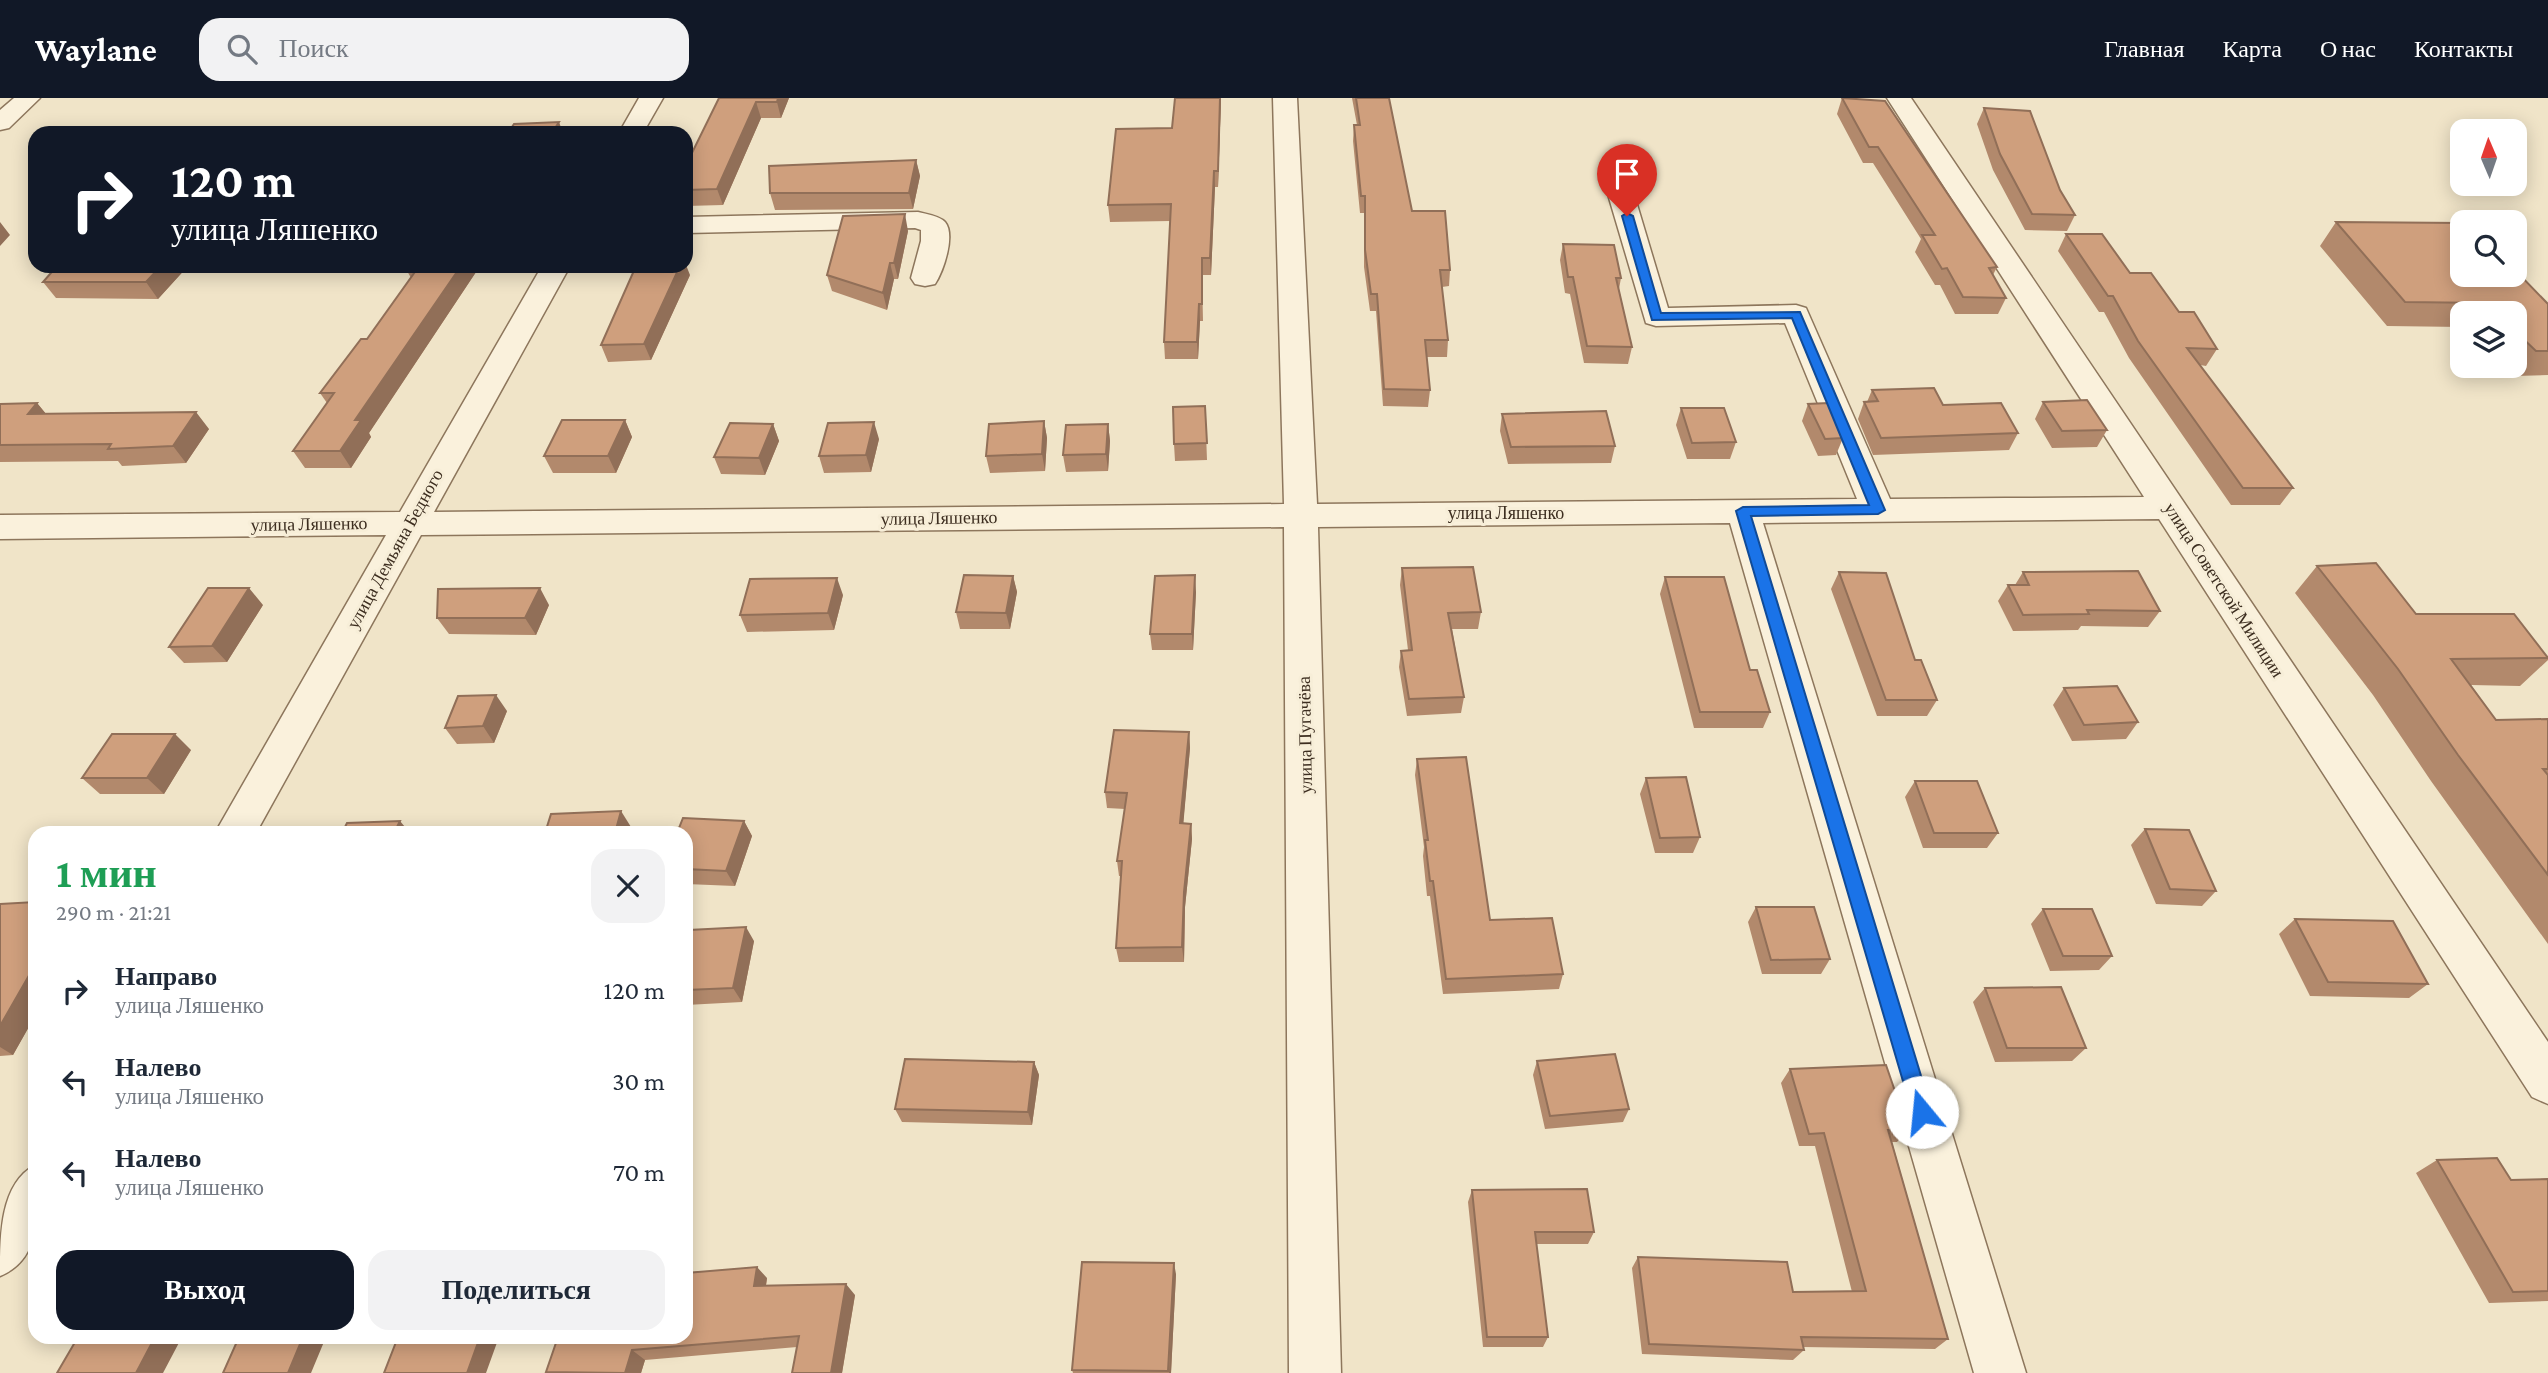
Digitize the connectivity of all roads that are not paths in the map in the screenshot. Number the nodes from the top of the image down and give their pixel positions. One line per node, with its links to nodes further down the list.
1 (28, 98): 5 (street)
2 (651, 98): 6 (street)
3 (1285, 98): 14 (street, улица Пугачёва)
4 (1899, 98): 11 (street, улица Советской Милиции)
5 (0, 123)
6 (635, 126)
7 (1620, 191): 12 (street)
8 (693, 225): 10 (street)
9 (552, 273): 15 (street, улица Демьяна Бедного)
10 (925, 278)
11 (2169, 508): 12 (street, улица Ляшенко); 18 (street, улица Советской Милиции)
12 (1878, 510): 13 (street, улица Ляшенко)
13 (1743, 511): 14 (street, улица Ляшенко); 22 (street)
14 (1301, 514): 15 (street, улица Ляшенко); 21 (street, улица Пугачёва)
15 (410, 523): 16 (street, улица Ляшенко); 17 (street, улица Демьяна Бедного)
16 (0, 527)
17 (239, 826)
18 (2548, 1082)
19 (28, 1201): 20 (street)
20 (0, 1251)
21 (1315, 1373)
22 (2000, 1373)

